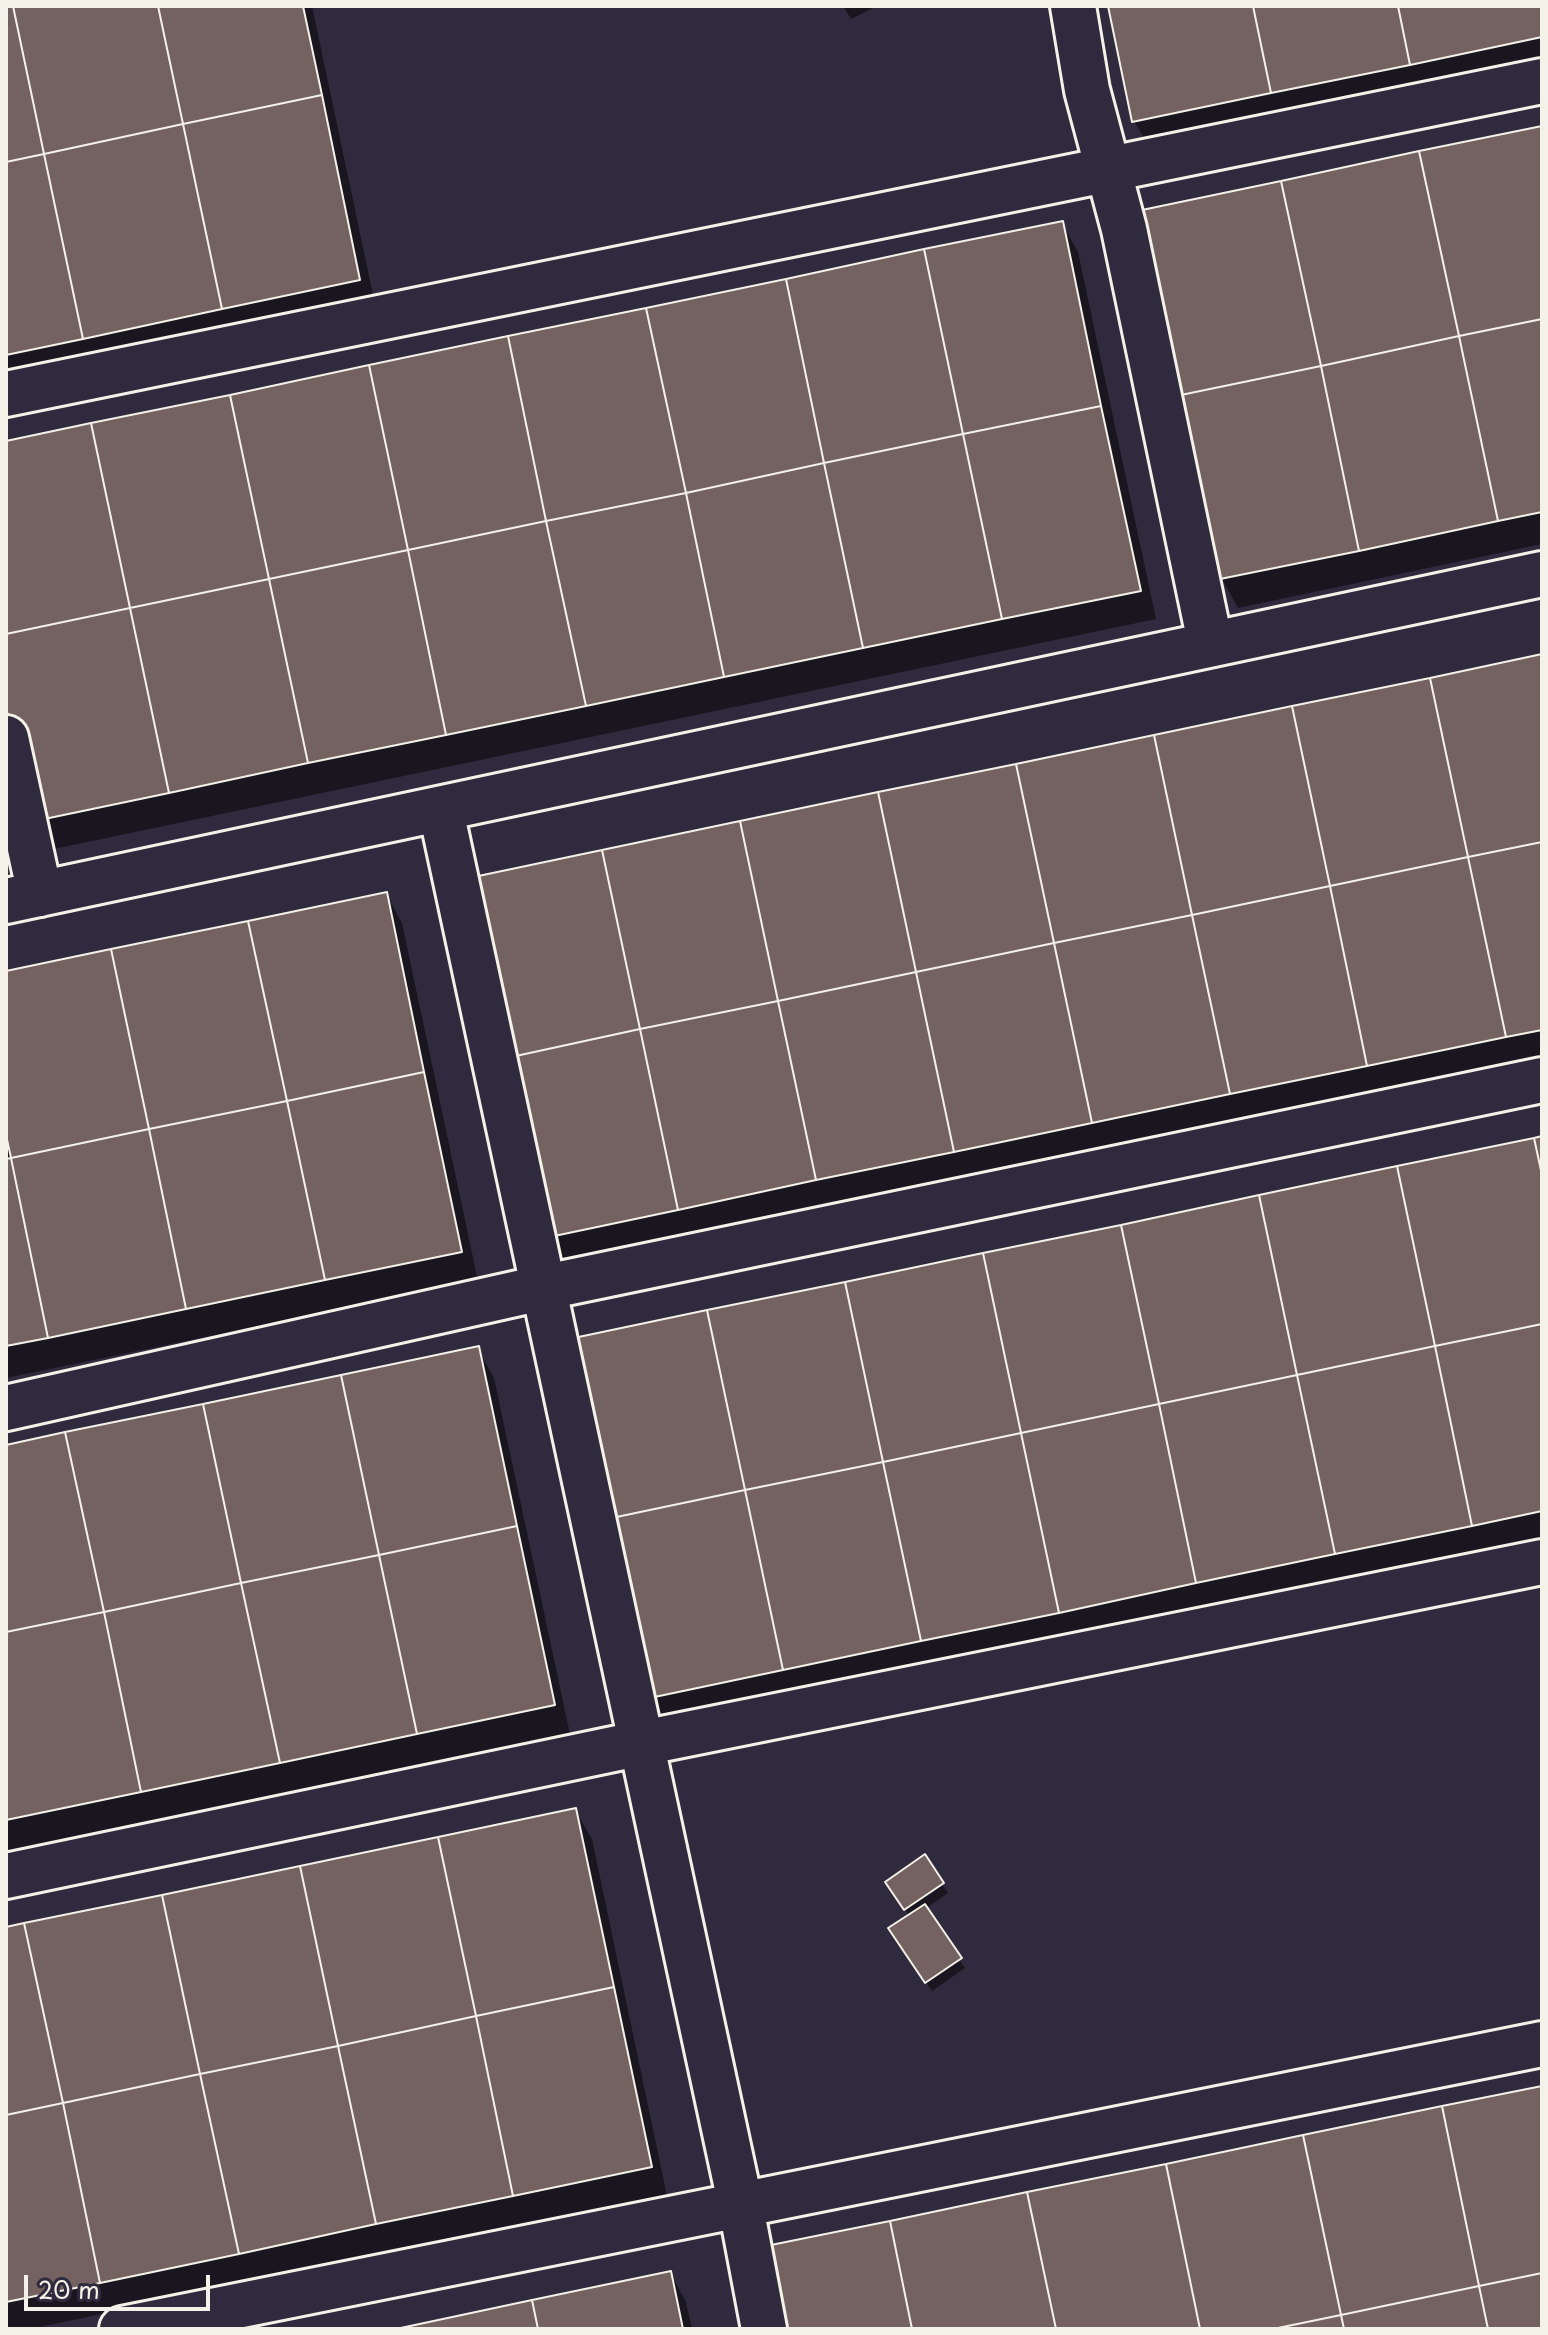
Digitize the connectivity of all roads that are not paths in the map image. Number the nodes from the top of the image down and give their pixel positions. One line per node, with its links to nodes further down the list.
1 (1073, 6): 3 (street)
2 (1542, 81): 3 (street)
3 (1108, 171): 4 (street); 6 (street)
4 (6, 394)
5 (1542, 574): 6 (street)
6 (1210, 642): 8 (street)
7 (6, 738): 9 (street)
8 (441, 811): 9 (street); 11 (street)
9 (23, 897)
10 (1542, 1080): 11 (street)
11 (541, 1288): 12 (street); 14 (street)
12 (6, 1408)
13 (1542, 1562): 14 (street)
14 (642, 1743): 15 (street); 17 (street)
15 (6, 1876)
16 (1542, 2044): 17 (street)
17 (740, 2202): 18 (street); 19 (street)
18 (122, 2329)
19 (764, 2329)

